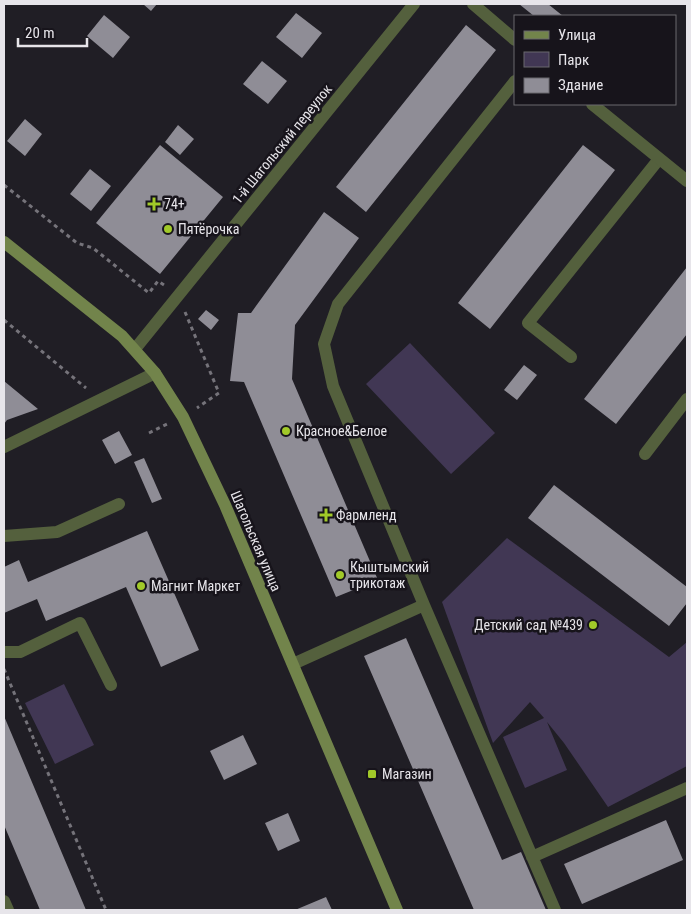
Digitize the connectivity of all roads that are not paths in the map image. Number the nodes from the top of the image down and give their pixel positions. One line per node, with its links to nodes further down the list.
1 (414, 4): 9 (street, 1-й Шагольский переулок)
2 (473, 4): 3 (street)
3 (514, 39)
4 (514, 82): 17 (street)
5 (593, 105): 6 (street)
6 (659, 159): 7 (street); 10 (street)
7 (687, 181)
8 (4, 242): 9 (main road, Шагольская улица)
9 (135, 349): 11 (main road, Шагольская улица)
10 (571, 357)
11 (154, 373): 13 (street); 19 (main road, Шагольская улица)
12 (687, 399): 14 (street)
13 (4, 447)
14 (645, 454)
15 (119, 504): 16 (street)
16 (4, 536)
17 (424, 605): 19 (street); 22 (street)
18 (4, 652): 20 (street)
19 (293, 664): 25 (main road, Шагольская улица)
20 (111, 685)
21 (687, 788): 22 (street)
22 (532, 857): 26 (street)
23 (4, 901): 24 (street)
24 (8, 910)
25 (397, 910)
26 (555, 910)

